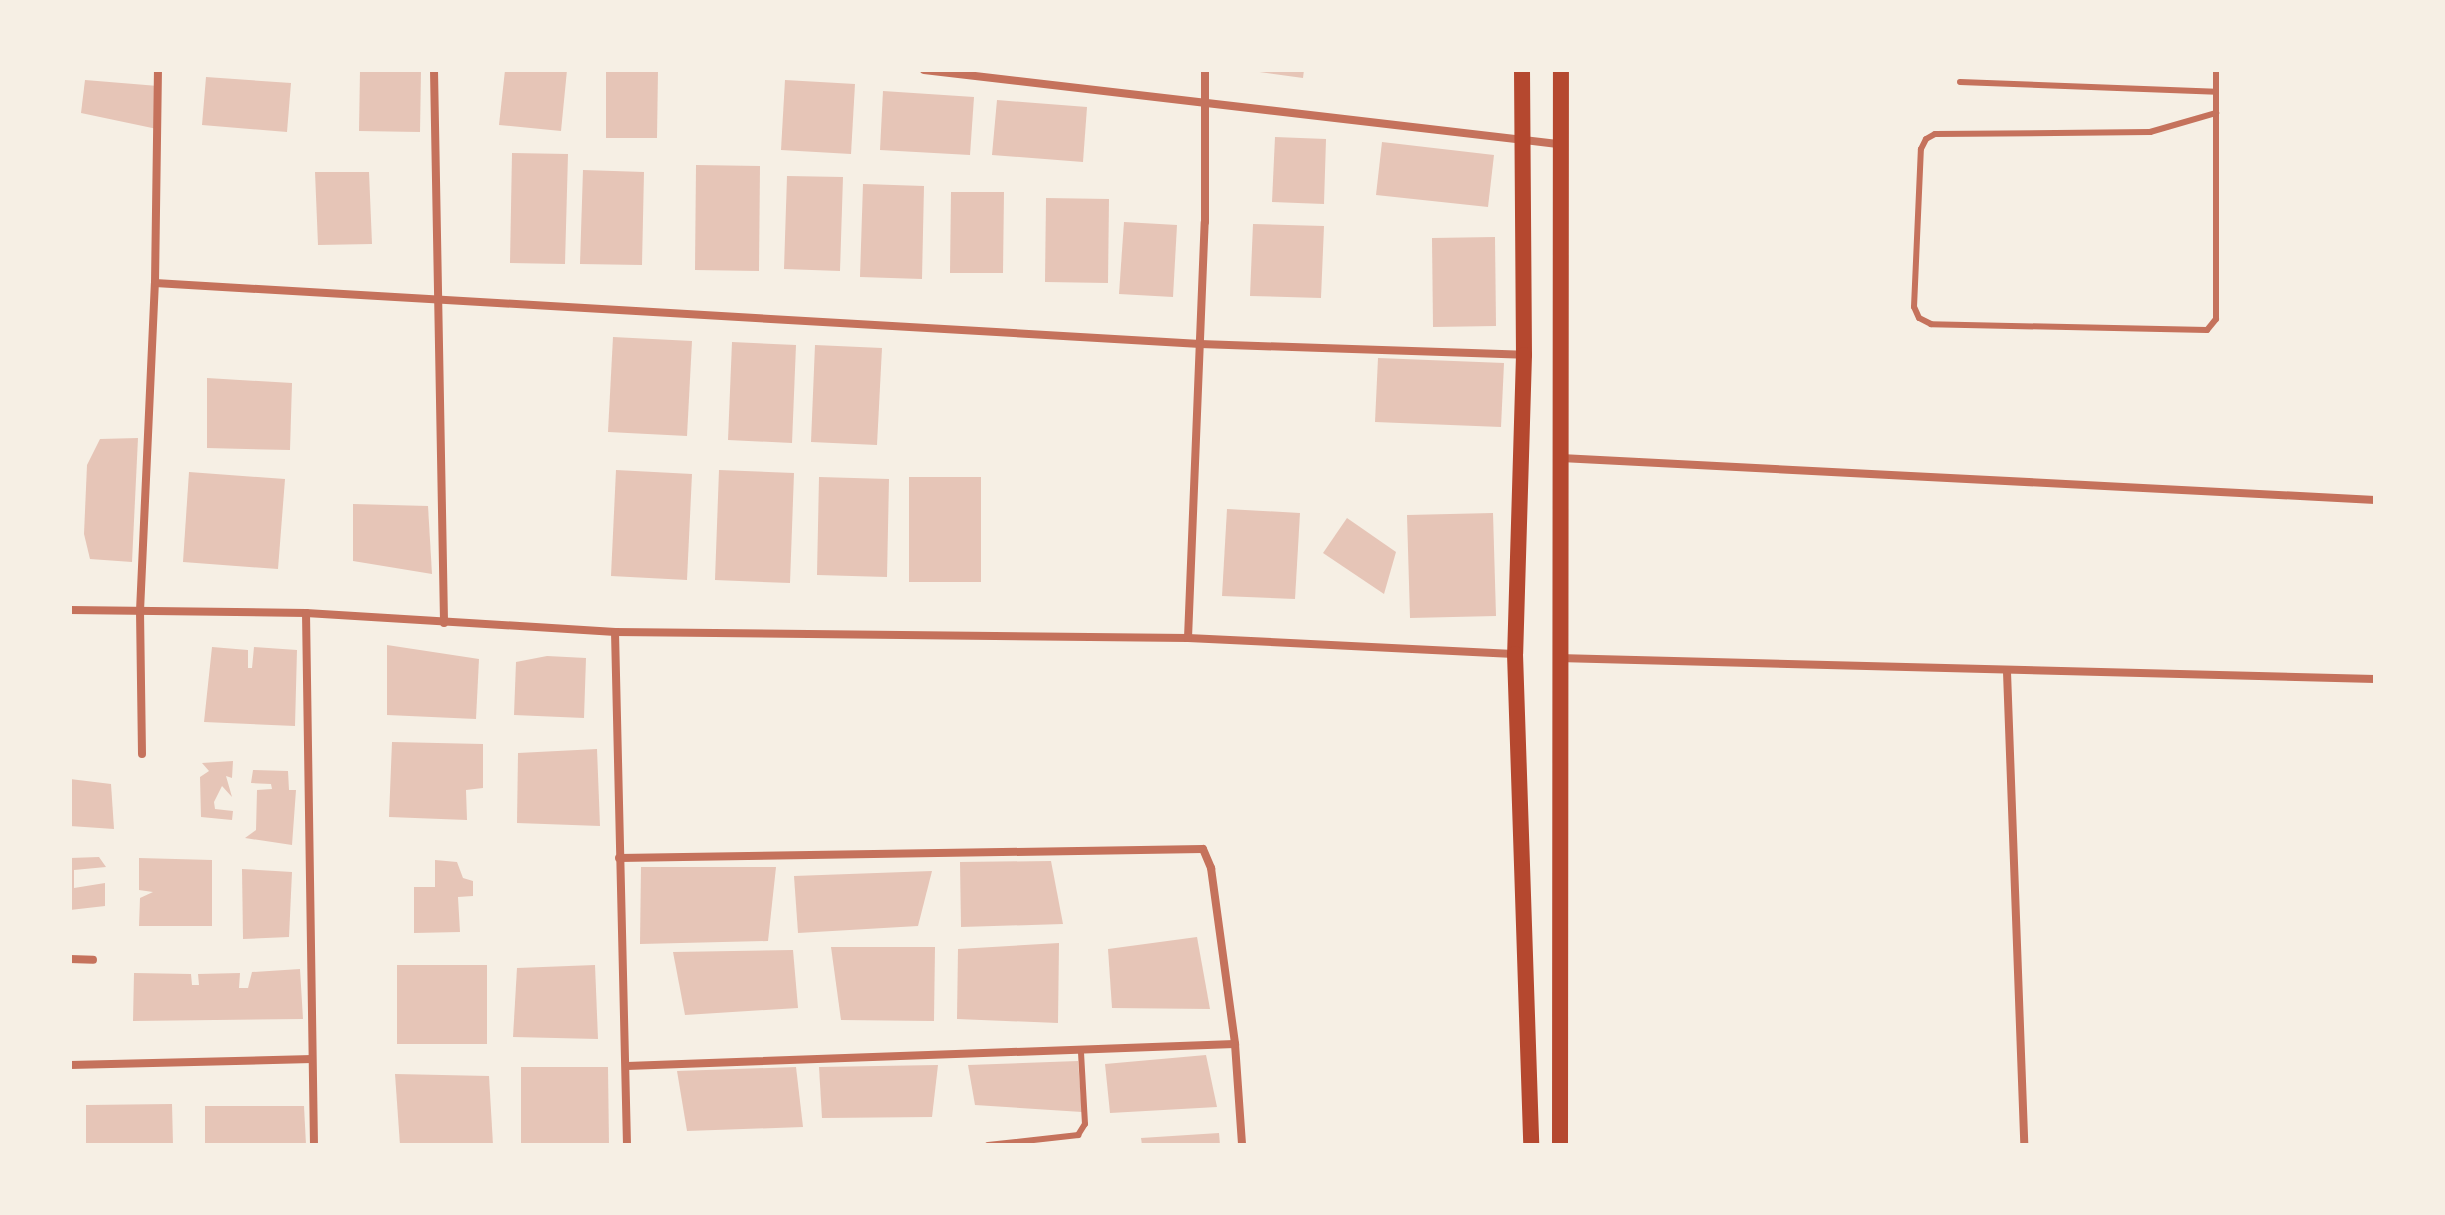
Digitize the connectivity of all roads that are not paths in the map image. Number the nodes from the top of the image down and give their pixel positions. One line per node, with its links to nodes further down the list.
1 (158, 70): 15 (street)
2 (434, 70): 16 (street)
3 (924, 70): 8 (street)
4 (1205, 70): 11 (street)
5 (1522, 70): 13 (main road)
6 (1561, 70): 14 (main road)
7 (2216, 70): 10 (lane)
8 (968, 72): 11 (street)
9 (1960, 82): 10 (lane)
10 (2216, 92): 12 (lane)
11 (1204, 100): 13 (street); 17 (street)
12 (2216, 113): 12 (lane)
13 (1520, 143): 14 (street); 18 (main road)
14 (1558, 144): 19 (main road)
15 (155, 283): 16 (street); 22 (street)
16 (440, 299): 17 (street); 24 (street)
17 (1200, 344): 18 (street); 26 (street)
18 (1524, 355): 27 (main road)
19 (1557, 458): 20 (street); 28 (main road)
20 (2375, 500)
21 (70, 610): 22 (street)
22 (140, 611): 23 (street); 31 (street)
23 (306, 613): 24 (street); 37 (street)
24 (444, 623): 25 (street)
25 (615, 632): 26 (street); 32 (street)
26 (1188, 638): 27 (street)
27 (1515, 654): 44 (main road)
28 (1557, 658): 29 (street); 45 (main road)
29 (2007, 672): 30 (street); 46 (street)
30 (2375, 679)
31 (142, 754)
32 (619, 858): 35 (street); 39 (street)
33 (70, 959): 34 (street)
34 (93, 960)
35 (1235, 1044): 36 (street); 43 (street)
36 (1081, 1053): 39 (street); 42 (lane)
37 (312, 1059): 38 (street); 40 (street)
38 (70, 1065)
39 (627, 1066): 41 (street)
40 (314, 1145)
41 (627, 1145)
42 (988, 1145)
43 (1242, 1145)
44 (1531, 1145)
45 (1560, 1145)
46 (2024, 1145)

